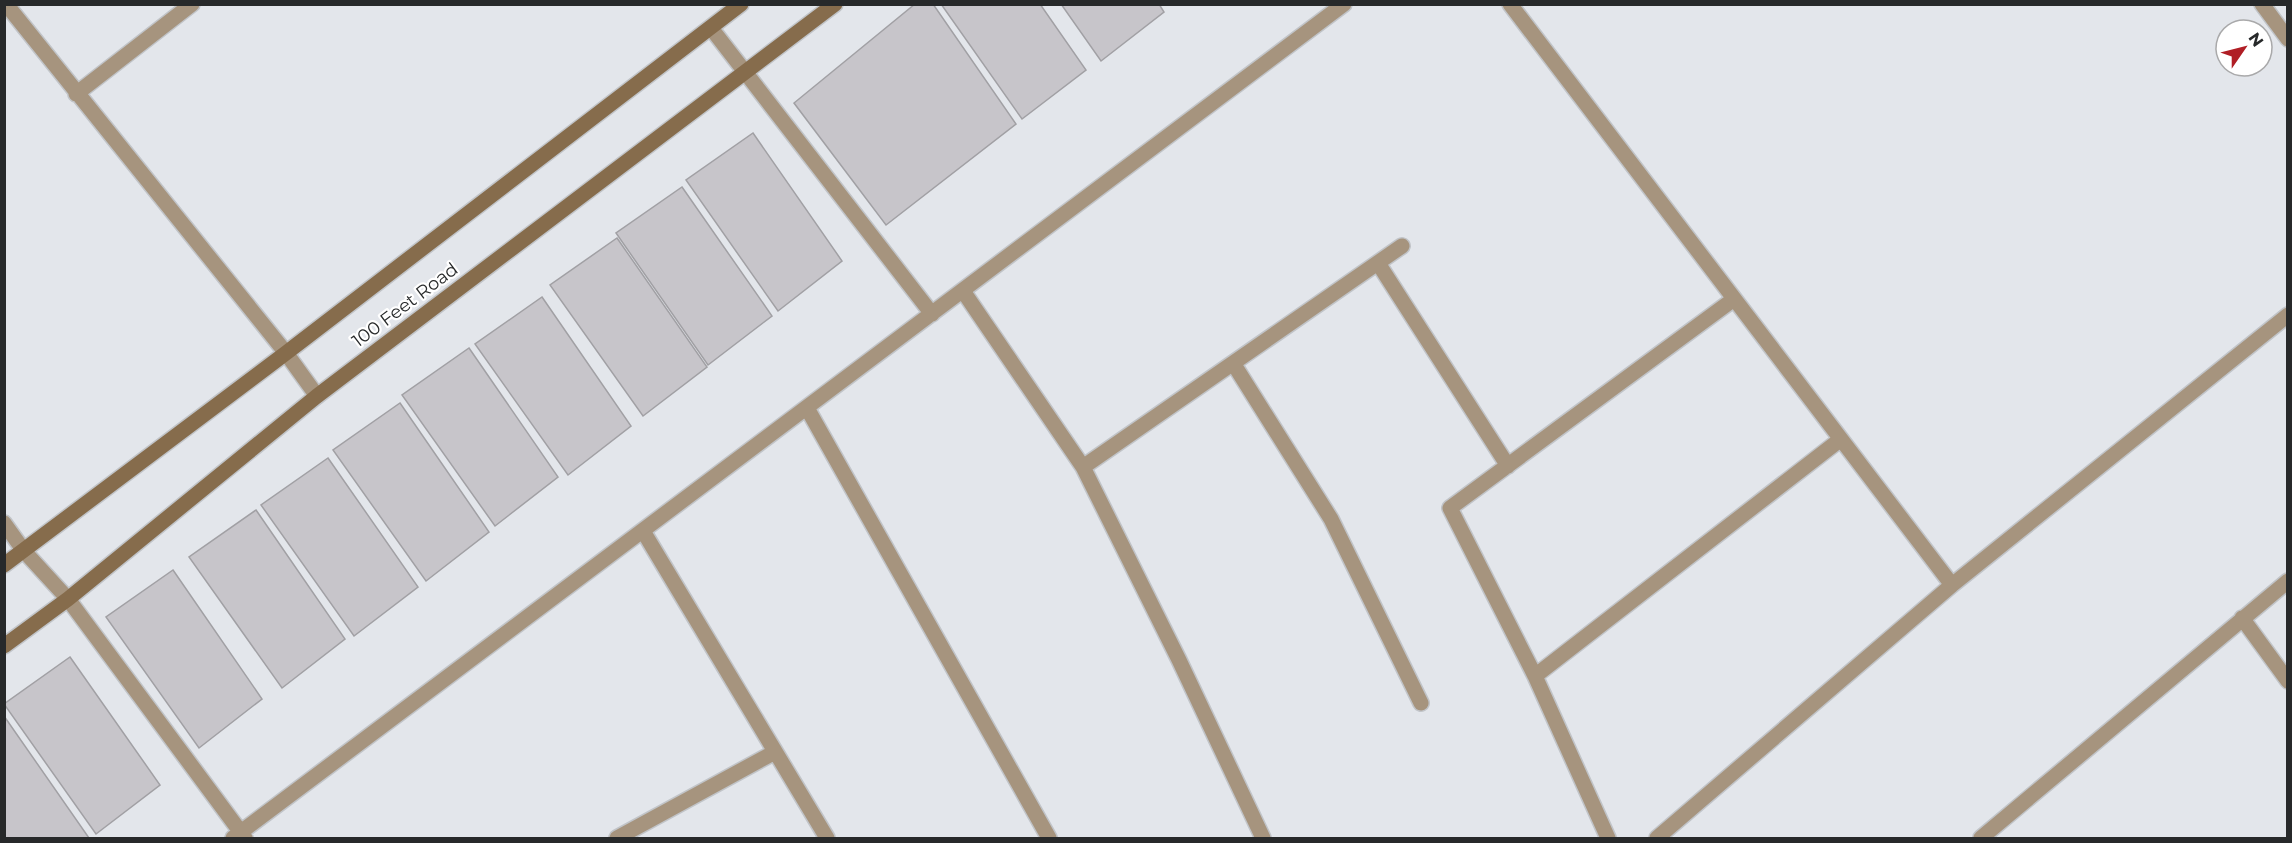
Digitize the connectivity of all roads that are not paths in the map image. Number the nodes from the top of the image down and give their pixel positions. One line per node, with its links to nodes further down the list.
1 (6, 4): 11 (street)
2 (192, 4): 11 (street)
3 (741, 4): 8 (main road, 100 Feet Road)
4 (835, 4): 10 (main road, 100 Feet Road)
5 (1344, 4): 14 (street)
6 (1510, 4): 15 (street)
7 (2262, 4): 9 (street)
8 (711, 28): 10 (street); 18 (main road, 100 Feet Road)
9 (2288, 39)
10 (746, 72): 16 (street); 20 (main road, 100 Feet Road)
11 (76, 94): 18 (street)
12 (1402, 246): 13 (street)
13 (1378, 262): 19 (street); 23 (street)
14 (963, 291): 16 (street); 24 (street)
15 (1734, 299): 22 (street); 23 (street)
16 (932, 314): 21 (street)
17 (2288, 315): 30 (street)
18 (286, 353): 20 (street); 27 (main road, 100 Feet Road)
19 (1233, 363): 24 (street); 36 (street)
20 (317, 396): 31 (main road, 100 Feet Road)
21 (807, 408): 26 (street); 41 (street)
22 (1841, 439): 30 (street); 34 (street)
23 (1508, 466): 34 (street)
24 (1083, 467): 42 (street)
25 (4, 523): 27 (street)
26 (643, 531): 37 (street); 38 (street)
27 (24, 551): 28 (main road, 100 Feet Road); 31 (street)
28 (4, 565)
29 (2288, 581): 32 (street)
30 (1952, 585): 44 (street)
31 (68, 599): 33 (main road, 100 Feet Road); 38 (street)
32 (2242, 618): 35 (street); 45 (street)
33 (4, 646)
34 (1535, 676): 43 (street)
35 (2288, 681)
36 (1421, 703)
37 (775, 752): 39 (street); 40 (street)
38 (240, 837)
39 (617, 838)
40 (826, 838)
41 (1049, 838)
42 (1263, 838)
43 (1608, 838)
44 (1657, 838)
45 (1982, 838)

